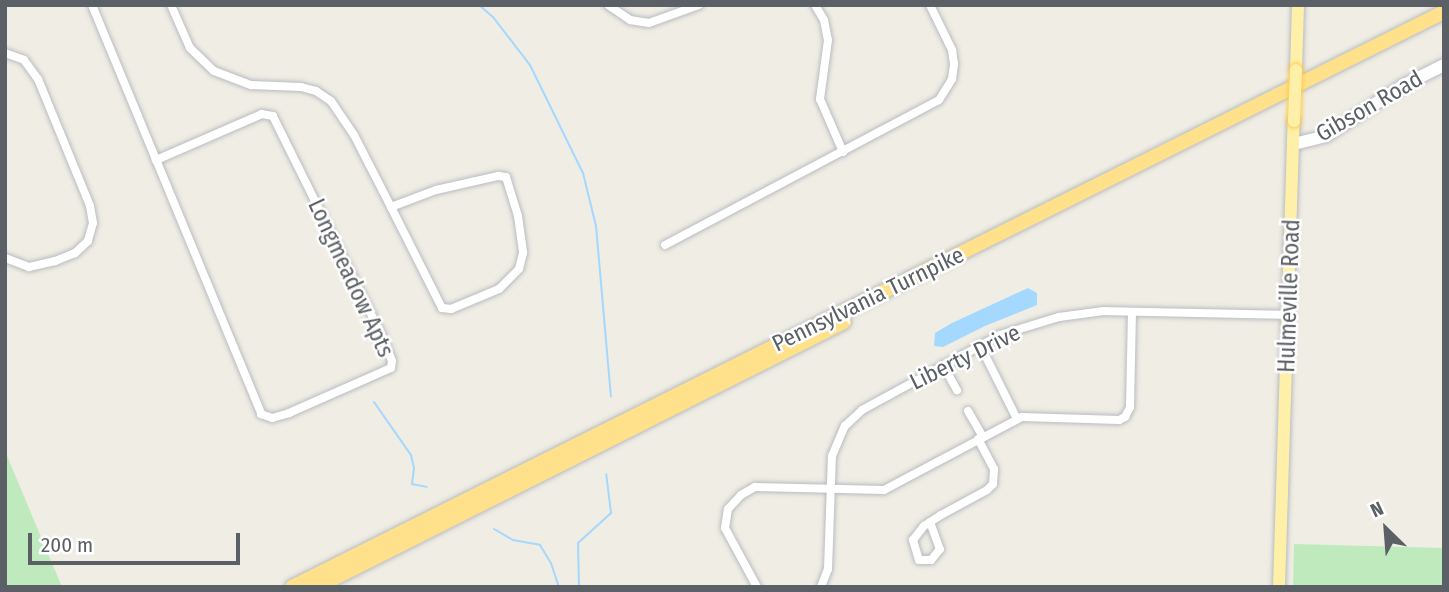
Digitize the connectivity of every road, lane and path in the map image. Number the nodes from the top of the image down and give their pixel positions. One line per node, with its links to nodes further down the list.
1 (92, 5): 14 (street, Longmeadow Apts)
2 (171, 5): 15 (street)
3 (608, 5): 4 (street)
4 (699, 5)
5 (815, 5): 13 (street)
6 (930, 5): 13 (street)
7 (1298, 5): 12 (main road, Hulmeville Road, bridge)
8 (1444, 12): 28 (highway, Pennsylvania Turnpike)
9 (1444, 23): 29 (highway, Pennsylvania Turnpike)
10 (5, 53): 17 (street)
11 (1444, 65): 12 (main road, Gibson Road)
12 (1294, 144): 19 (main road, Hulmeville Road)
13 (843, 152): 16 (street)
14 (156, 160): 14 (street, Longmeadow Apts)
15 (391, 208): 15 (street)
16 (665, 245)
17 (5, 258)
18 (1132, 312): 19 (street, Liberty Drive); 20 (street, Liberty Drive); 24 (street)
19 (1289, 314): 32 (main road, Hulmeville Road)
20 (980, 345): 21 (street, Liberty Drive); 24 (street)
21 (943, 365): 22 (street); 26 (street, Liberty Drive)
22 (957, 390)
23 (968, 411): 25 (street)
24 (1017, 419): 25 (street)
25 (981, 438): 26 (street); 27 (street)
26 (830, 490): 30 (street); 31 (street, Liberty Drive)
27 (930, 522): 27 (street)
28 (292, 587)
29 (317, 587)
30 (757, 587)
31 (821, 587)
32 (1279, 587)

